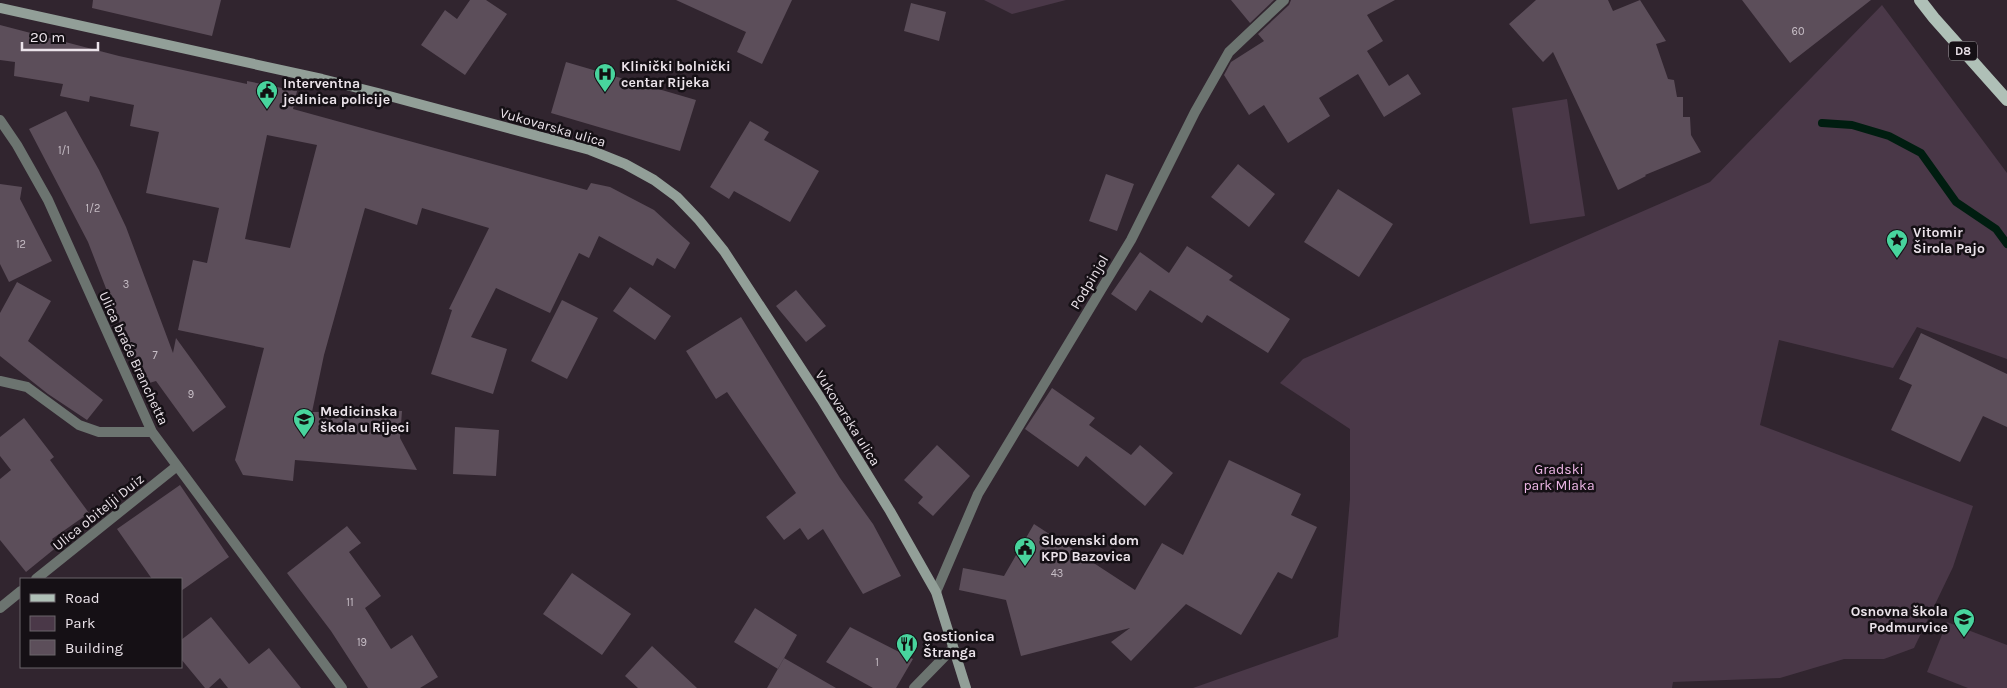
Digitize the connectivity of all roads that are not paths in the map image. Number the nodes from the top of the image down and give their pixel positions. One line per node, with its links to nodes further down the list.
1 (1284, 0): 11 (street, Podpinjol)
2 (1920, 0): 4 (main road, D8)
3 (0, 8): 11 (main road, Vukovarska ulica)
4 (2007, 100)
5 (0, 120): 7 (street, Ulica braće Branchetta)
6 (0, 381): 7 (street)
7 (152, 432): 8 (street, Ulica braće Branchetta)
8 (177, 466): 9 (street, Ulica obitelji Duiz); 14 (street, Ulica braće Branchetta)
9 (37, 578)
10 (20, 592): 12 (street)
11 (936, 592): 13 (main road, Vukovarska ulica)
12 (0, 608)
13 (953, 648): 15 (street); 16 (main road, Vukovarska ulica)
14 (342, 688)
15 (914, 688)
16 (966, 688)

